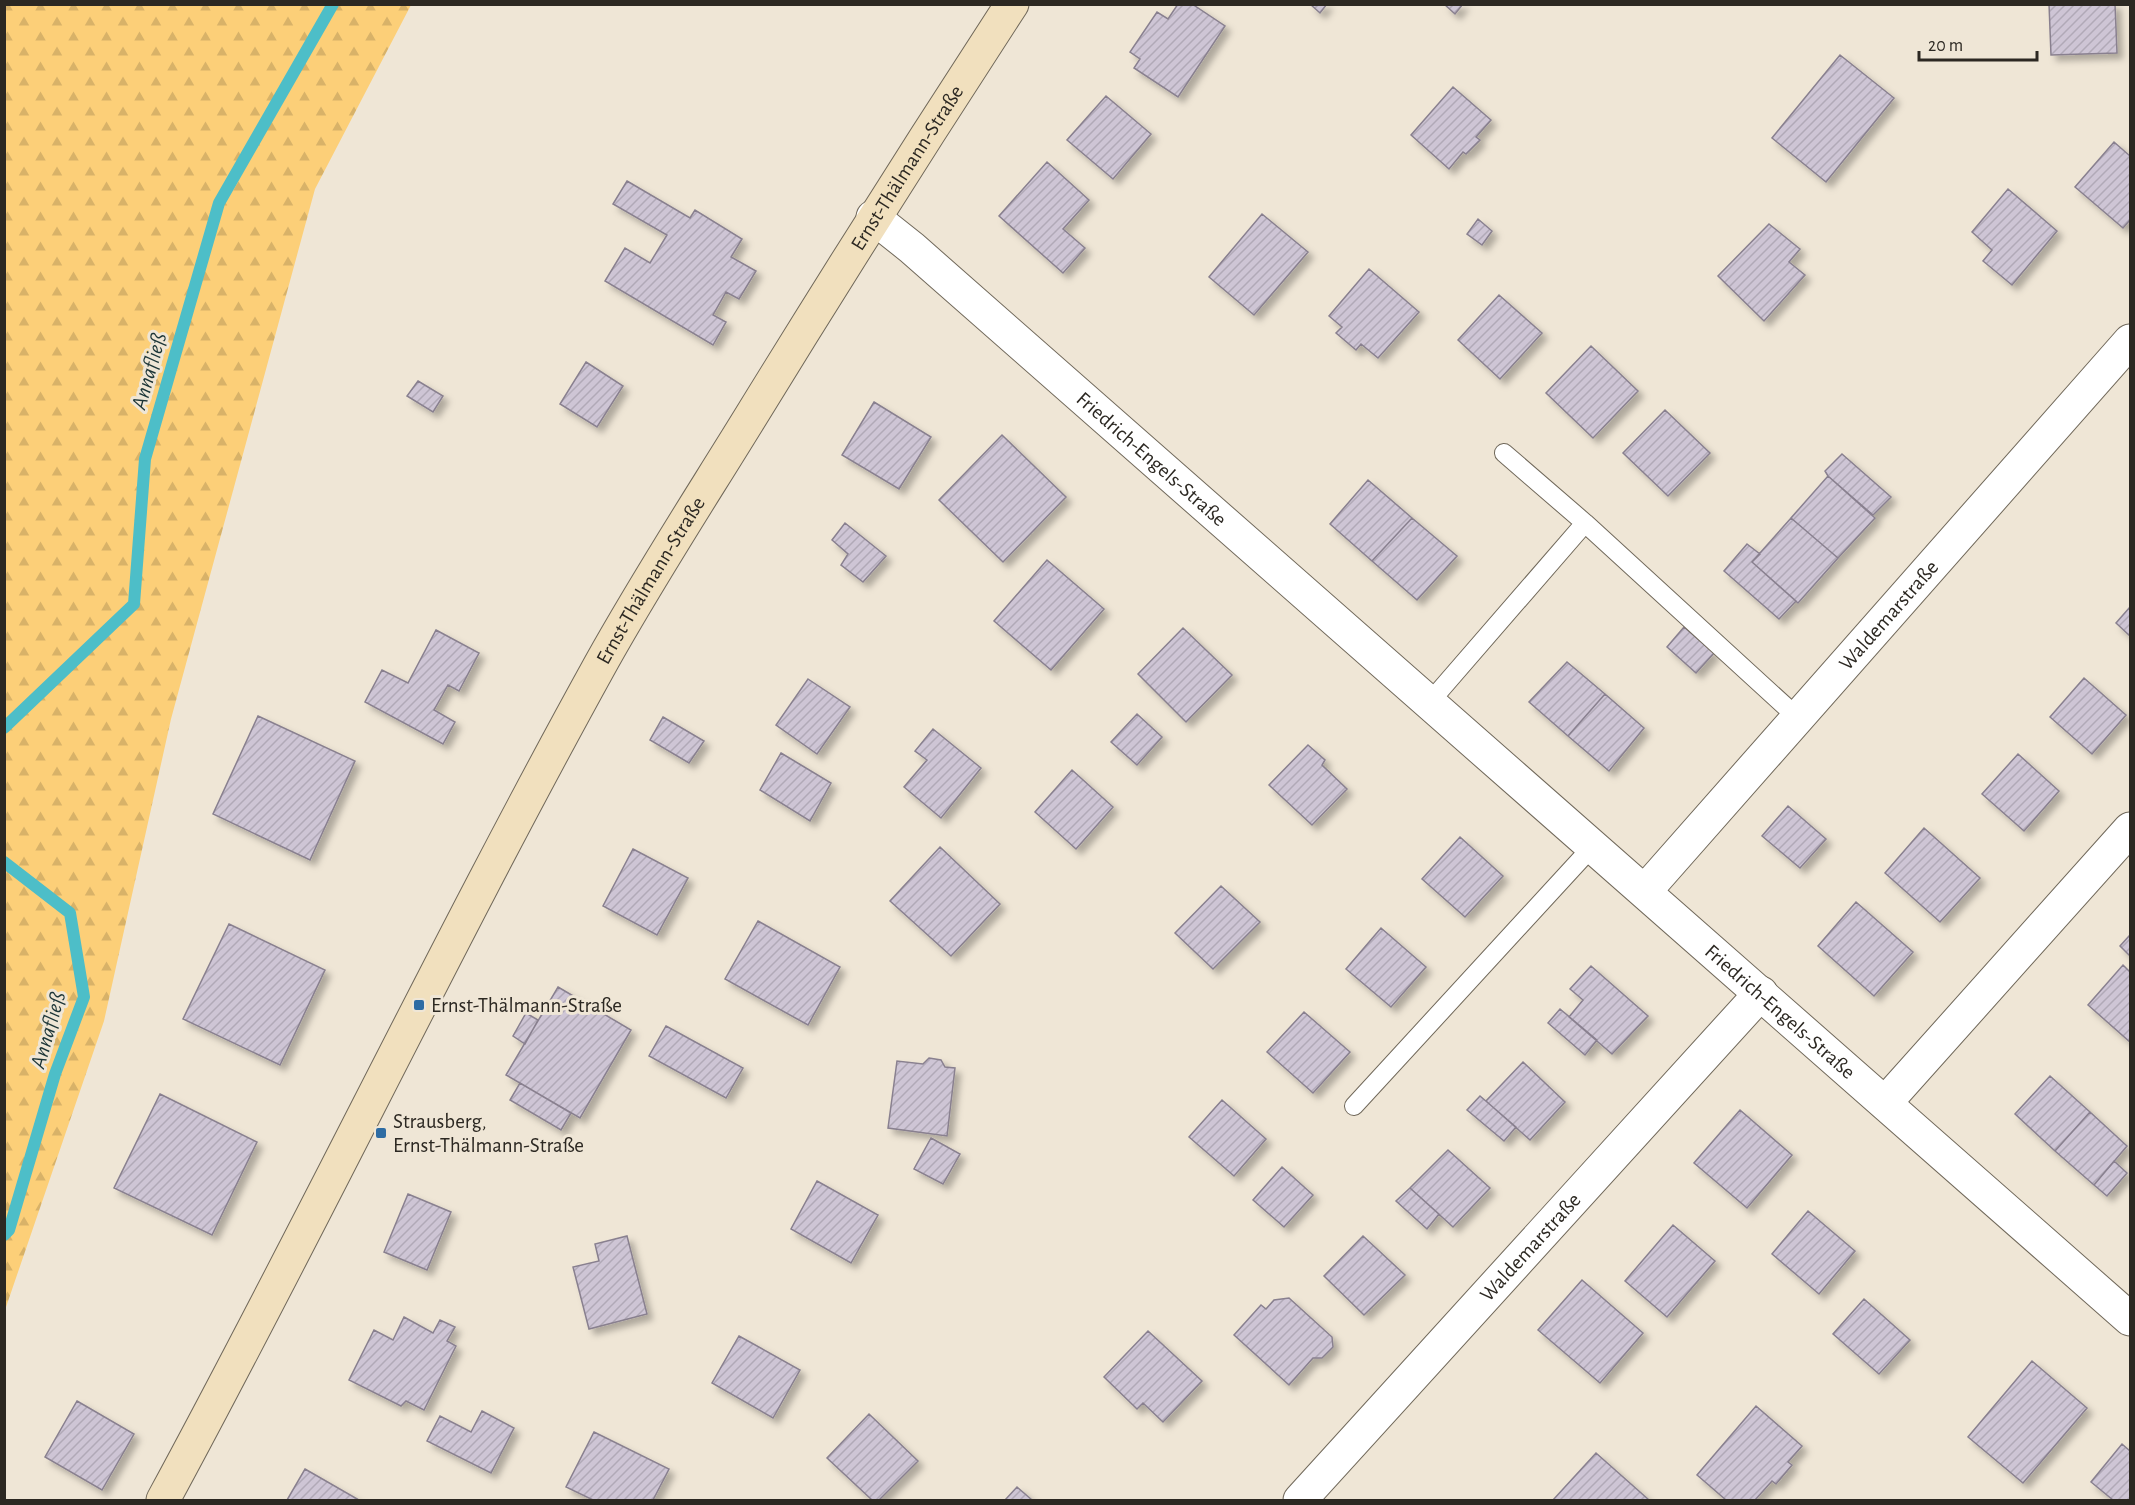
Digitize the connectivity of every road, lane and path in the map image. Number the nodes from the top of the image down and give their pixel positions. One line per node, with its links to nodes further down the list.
1 (1012, 4): 2 (main road, Ernst-Thälmann-Straße)
2 (873, 217): 6 (street, Friedrich-Engels-Straße); 15 (main road, Ernst-Thälmann-Straße)
3 (2130, 341): 7 (street, Waldemarstraße)
4 (1504, 453): 5 (lane)
5 (1585, 523): 6 (lane); 7 (lane)
6 (1429, 703): 9 (street, Friedrich-Engels-Straße)
7 (1797, 717): 10 (street, Waldemarstraße)
8 (2130, 830): 12 (street)
9 (1592, 847): 10 (street, Friedrich-Engels-Straße); 13 (lane)
10 (1645, 891): 11 (street, Friedrich-Engels-Straße)
11 (1761, 993): 12 (street, Friedrich-Engels-Straße); 16 (street, Waldemarstraße)
12 (1885, 1103): 14 (street, Friedrich-Engels-Straße)
13 (1354, 1106)
14 (2130, 1319)
15 (163, 1500)
16 (1300, 1500)

